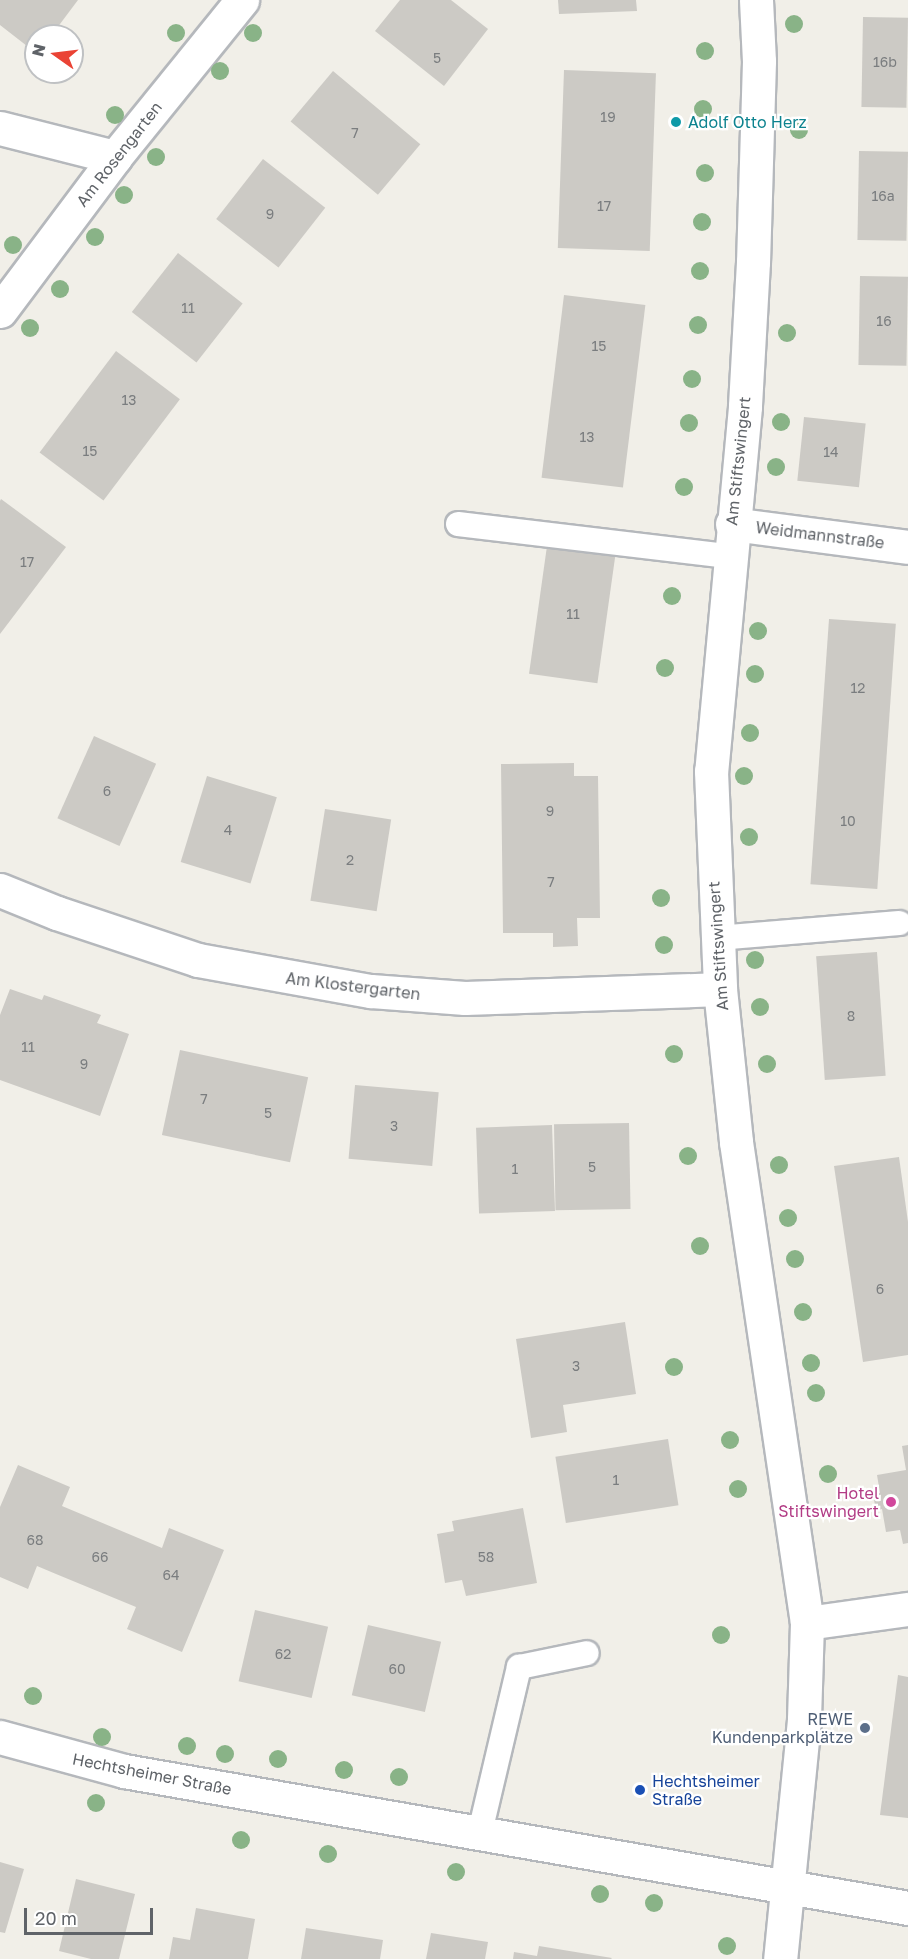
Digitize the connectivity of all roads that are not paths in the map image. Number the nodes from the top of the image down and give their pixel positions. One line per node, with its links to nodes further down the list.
1 (242, 0): 4 (street, Am Rosengarten)
2 (756, 0): 7 (street, Am Stiftswingert)
3 (0, 128): 4 (street)
4 (116, 157): 5 (street, Am Rosengarten)
5 (0, 311)
6 (458, 524): 9 (lane)
7 (732, 524): 8 (street, Weidmannstraße); 9 (street, Am Stiftswingert)
8 (908, 546)
9 (728, 556): 12 (street, Am Stiftswingert)
10 (0, 890): 13 (street, Am Klostergarten)
11 (899, 923): 12 (lane)
12 (717, 938): 13 (street, Am Stiftswingert)
13 (720, 989): 15 (street, Am Stiftswingert)
14 (908, 1609): 15 (street)
15 (807, 1623): 19 (street, Am Stiftswingert)
16 (587, 1653): 18 (lane)
17 (0, 1737): 18 (street, Hechtsheimer Straße)
18 (480, 1832): 19 (street, Hechtsheimer Straße)
19 (788, 1887): 20 (street, Hechtsheimer Straße); 21 (street, Am Stiftswingert)
20 (908, 1908)
21 (780, 1959)

